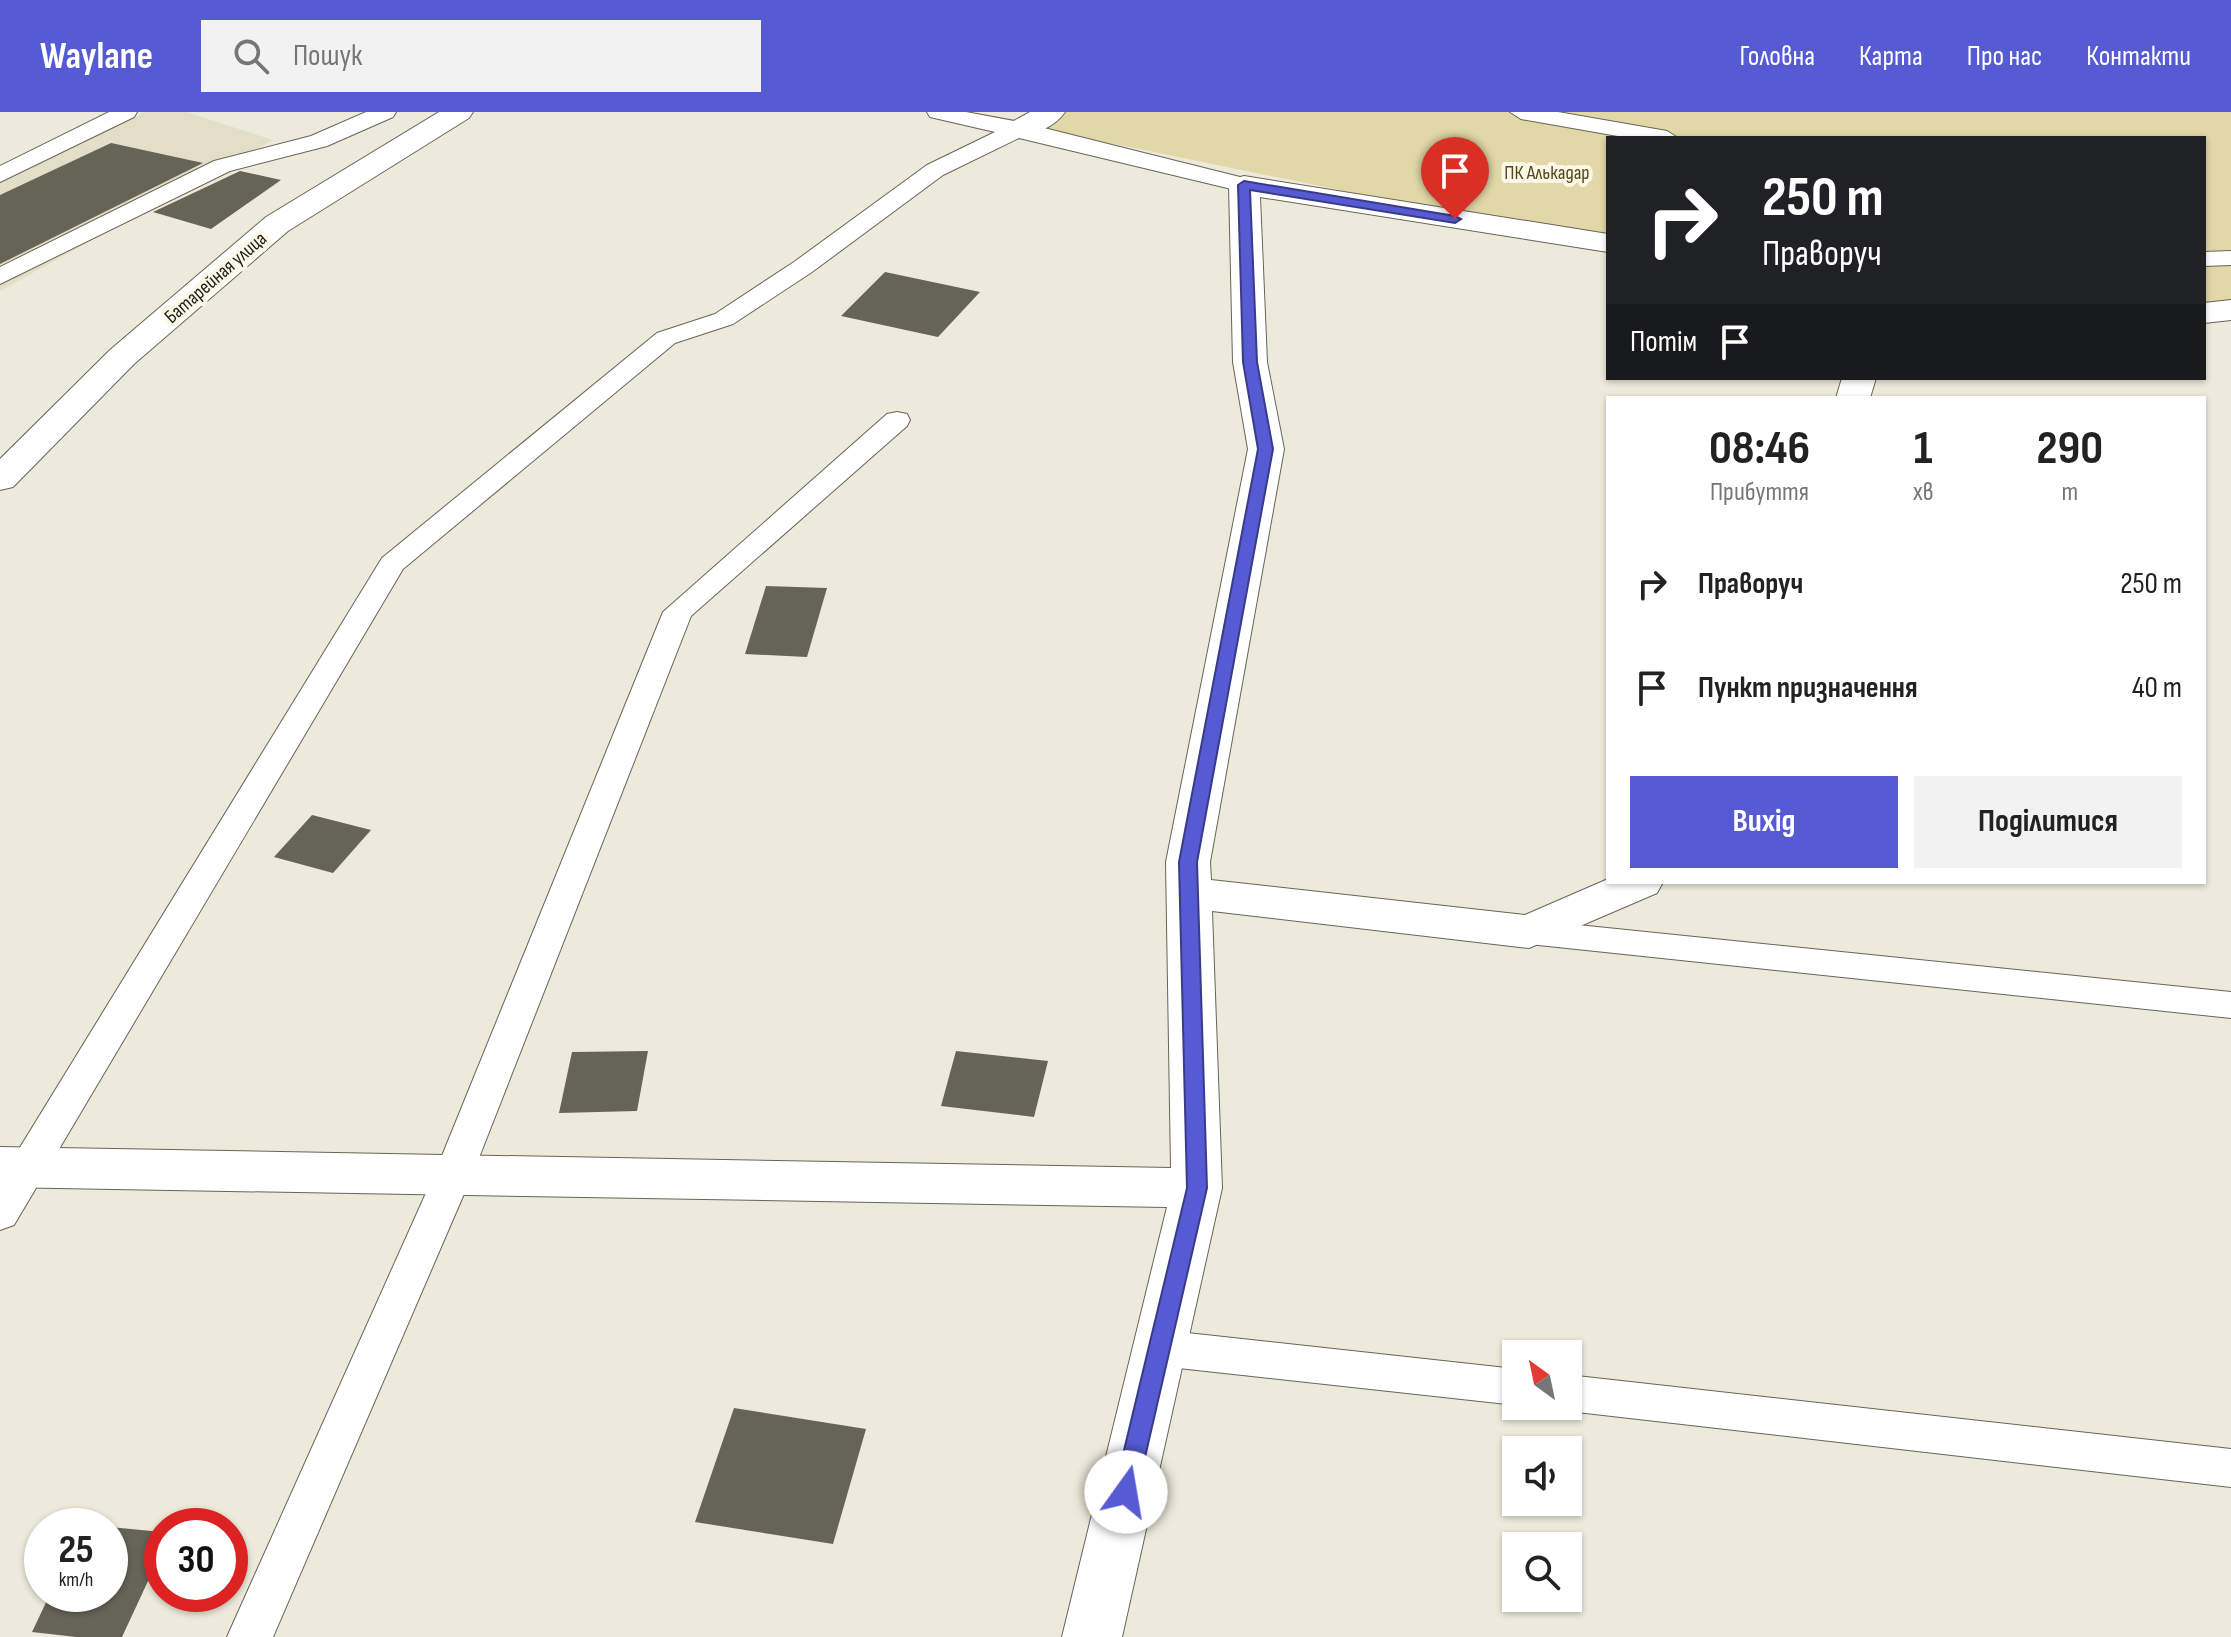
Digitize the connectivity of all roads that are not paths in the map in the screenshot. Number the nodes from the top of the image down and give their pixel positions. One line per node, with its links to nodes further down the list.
1 (126, 112): 9 (lane)
2 (385, 112): 14 (lane)
3 (459, 112): 18 (street, Батарейная улица)
4 (938, 112): 7 (lane)
5 (1051, 112): 7 (street)
6 (1521, 112): 8 (lane)
7 (1020, 129): 10 (lane); 23 (lane)
8 (1656, 136)
9 (0, 175)
10 (1244, 185): 11 (street); 25 (street)
11 (1606, 243)
12 (2231, 258): 13 (lane)
13 (2206, 259)
14 (0, 277)
15 (2231, 310): 16 (street)
16 (2206, 313)
17 (897, 420): 24 (lane)
18 (0, 479)
19 (1637, 884): 21 (street)
20 (1211, 895): 21 (street)
21 (1529, 932): 22 (lane)
22 (2231, 1005)
23 (13, 1168): 24 (street); 26 (lane)
24 (454, 1173): 25 (street); 31 (lane)
25 (1197, 1188): 27 (street)
26 (0, 1214)
27 (1160, 1348): 28 (lane); 32 (street)
28 (1502, 1385)
29 (1582, 1395): 30 (lane)
30 (2231, 1468)
31 (250, 1637)
32 (1092, 1637)

